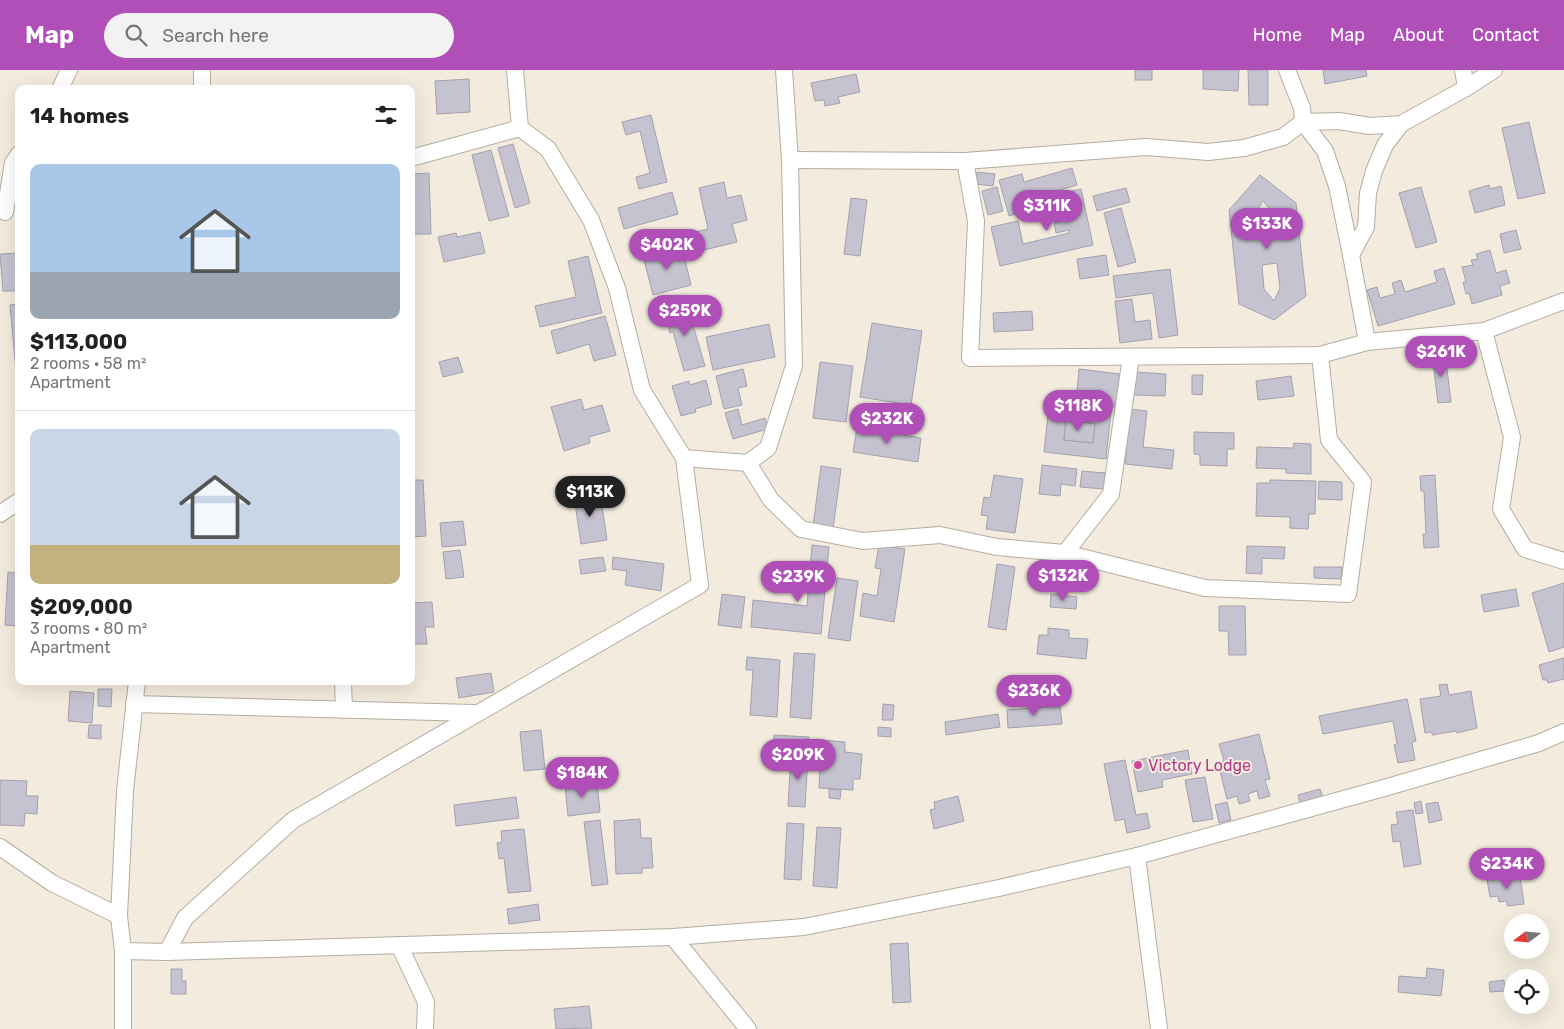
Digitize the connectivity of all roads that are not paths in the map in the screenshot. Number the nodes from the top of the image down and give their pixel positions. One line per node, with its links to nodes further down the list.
1 (69, 70): 8 (street)
2 (202, 70): 9 (street)
3 (516, 70): 13 (street)
4 (784, 70): 16 (street)
5 (1287, 70): 11 (street)
6 (1462, 70): 10 (street)
7 (1494, 70): 10 (street)
8 (62, 85)
9 (202, 85)
10 (1466, 88): 12 (street)
11 (1303, 122): 12 (street); 17 (street); 19 (street)
12 (1401, 124): 19 (street)
13 (520, 128): 14 (street); 25 (street)
14 (415, 157)
15 (15, 160): 18 (street)
16 (790, 160): 17 (street); 26 (street)
17 (965, 161): 24 (street)
18 (8, 212)
19 (1351, 255): 22 (street)
20 (1564, 301): 21 (street)
21 (1484, 331): 22 (street); 30 (street)
22 (1367, 342): 23 (street)
23 (1320, 356): 24 (street); 29 (street)
24 (1131, 357): 29 (street)
25 (684, 458): 26 (street); 35 (street)
26 (748, 463): 29 (street)
27 (15, 504): 28 (street)
28 (0, 514)
29 (1065, 553)
30 (1564, 561)
31 (136, 685): 33 (street)
32 (343, 685): 34 (street)
33 (134, 704): 34 (street); 39 (street)
34 (344, 710): 35 (street)
35 (476, 713): 43 (street)
36 (1564, 732): 38 (street)
37 (0, 847): 39 (street)
38 (1137, 856): 40 (street); 47 (street)
39 (119, 916): 42 (street)
40 (672, 937): 41 (street); 46 (street)
41 (399, 945): 43 (street); 45 (street)
42 (123, 951): 43 (street); 44 (street)
43 (168, 952)
44 (123, 1029)
45 (425, 1029)
46 (748, 1029)
47 (1159, 1029)

